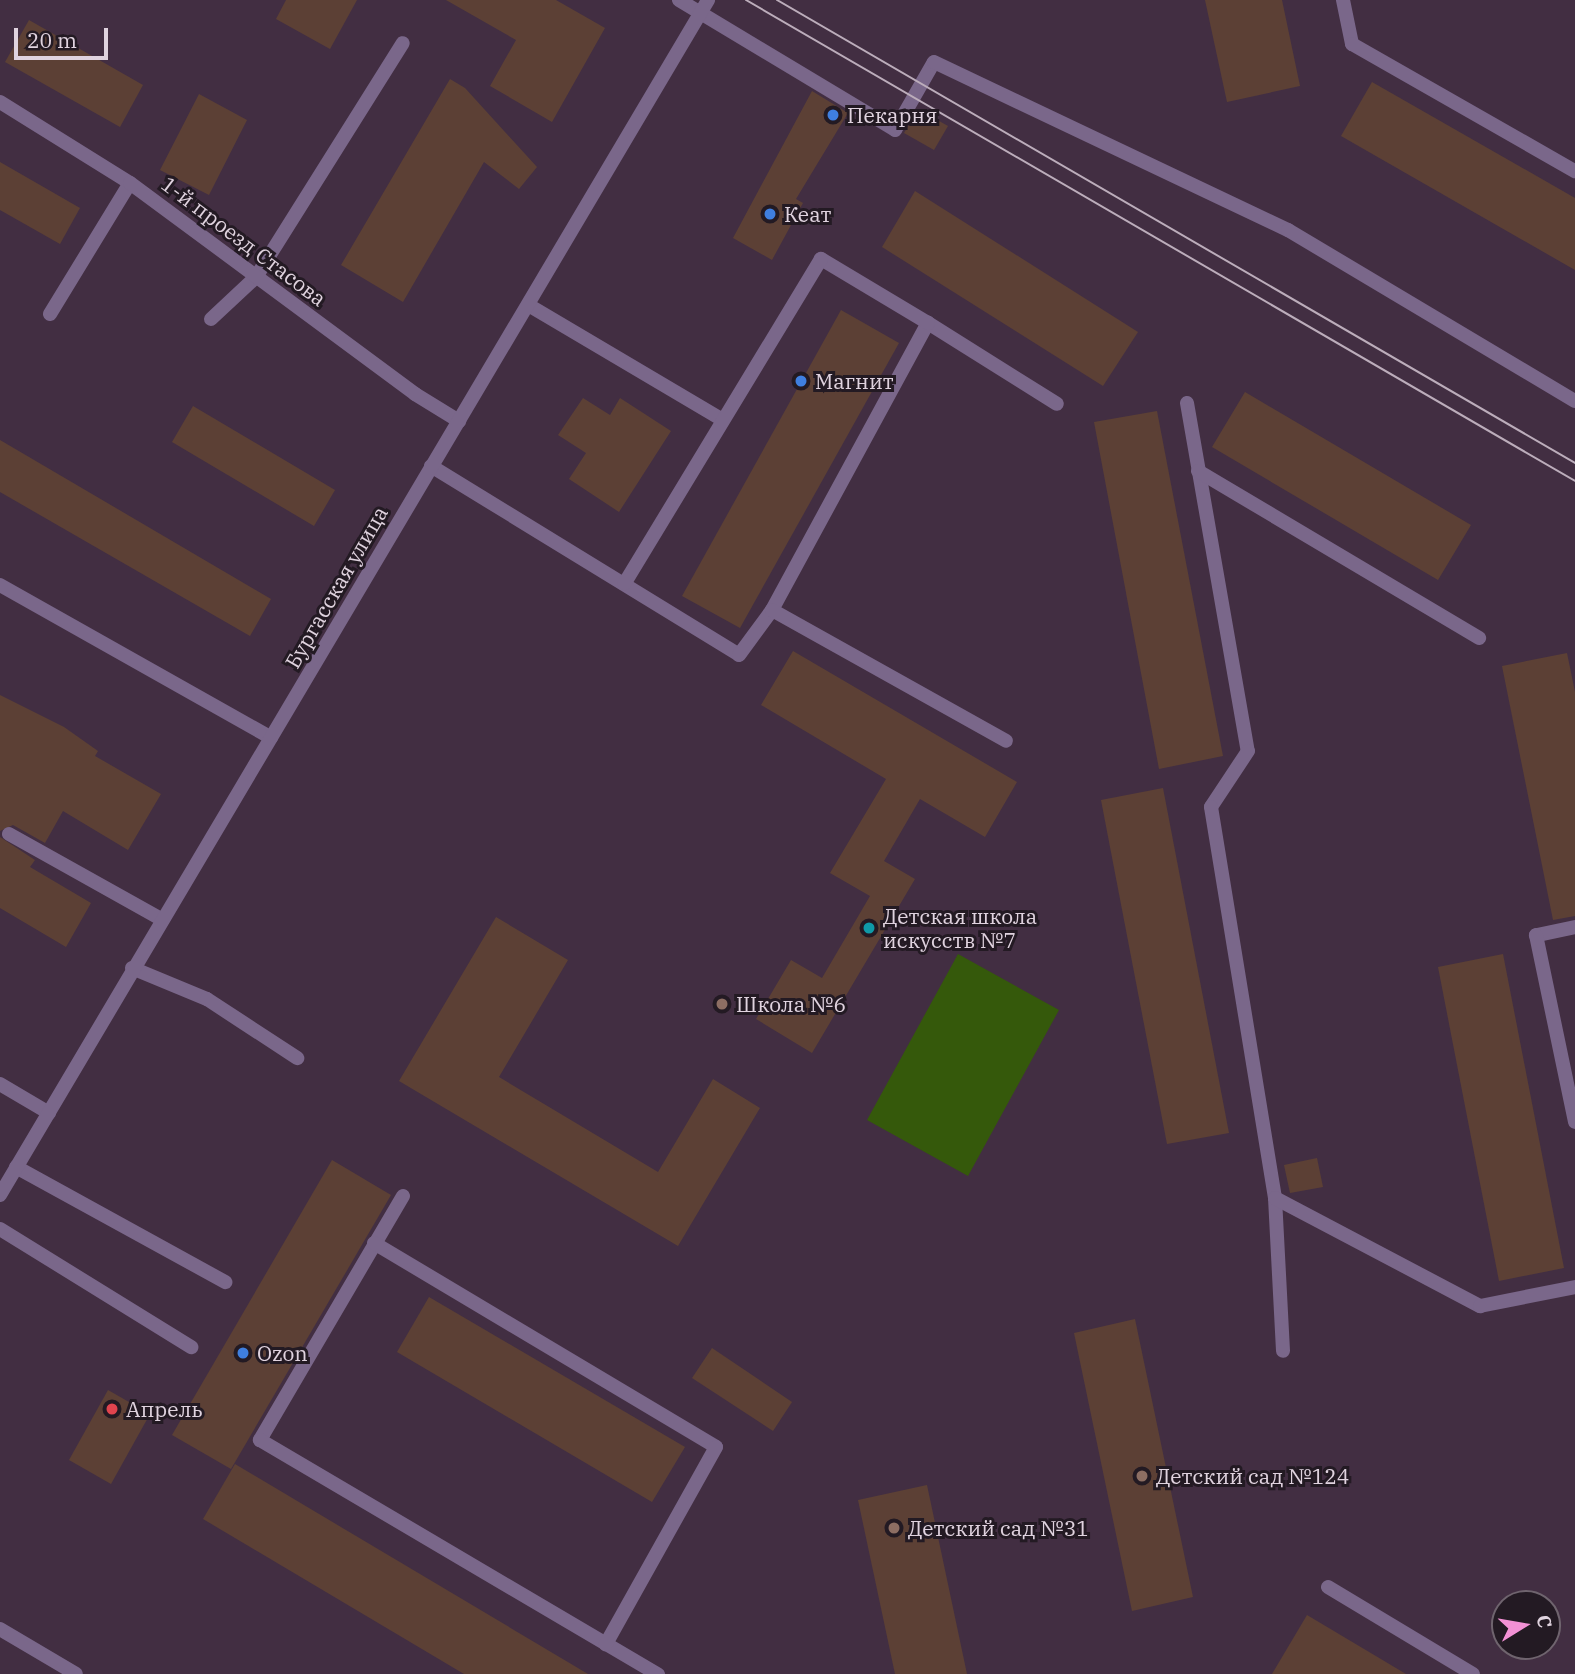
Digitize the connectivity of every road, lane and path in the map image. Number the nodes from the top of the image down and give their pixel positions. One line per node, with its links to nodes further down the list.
1 (680, 0): 4 (street)
2 (708, 0): 4 (street, Бургасская улица)
3 (1343, 0): 7 (street)
4 (699, 12): 10 (street, Бургасская улица); 14 (street)
5 (403, 43): 9 (street)
6 (0, 102): 8 (street, 1-й проезд Стасова)
7 (1575, 171)
8 (130, 183): 9 (street, 1-й проезд Стасова); 11 (street)
9 (256, 277): 12 (street); 18 (street, 1-й проезд Стасова)
10 (530, 306): 17 (street); 18 (street, Бургасская улица)
11 (50, 314)
12 (211, 319)
13 (928, 323): 16 (street); 17 (street); 23 (street)
14 (1575, 401)
15 (1186, 403): 20 (street)
16 (1057, 404)
17 (723, 420): 21 (street)
18 (460, 421): 19 (street, Бургасская улица)
19 (431, 466): 21 (street); 25 (street, Бургасская улица)
20 (1198, 471): 24 (street); 38 (street)
21 (625, 583): 23 (street)
22 (0, 585): 25 (street)
23 (772, 610): 26 (street)
24 (1479, 638)
25 (271, 738): 28 (street, Бургасская улица)
26 (1006, 740)
27 (9, 834): 28 (street)
28 (163, 920): 30 (street, Бургасская улица)
29 (1575, 927): 34 (street)
30 (132, 968): 31 (street); 33 (street, Бургасская улица)
31 (297, 1058)
32 (0, 1084): 33 (street)
33 (49, 1113): 35 (street, Бургасская улица)
34 (1575, 1122)
35 (16, 1167): 36 (street, Бургасская улица); 41 (street)
36 (0, 1195)
37 (403, 1195): 40 (street)
38 (1275, 1198): 42 (street); 44 (street)
39 (0, 1229): 43 (street)
40 (374, 1243): 47 (street); 47 (street)
41 (225, 1282)
42 (1575, 1287)
43 (191, 1347)
44 (1283, 1352)
45 (1328, 1587): 50 (street)
46 (0, 1629): 48 (street)
47 (606, 1644): 49 (street)
48 (76, 1674)
49 (658, 1674)
50 (1473, 1674)

